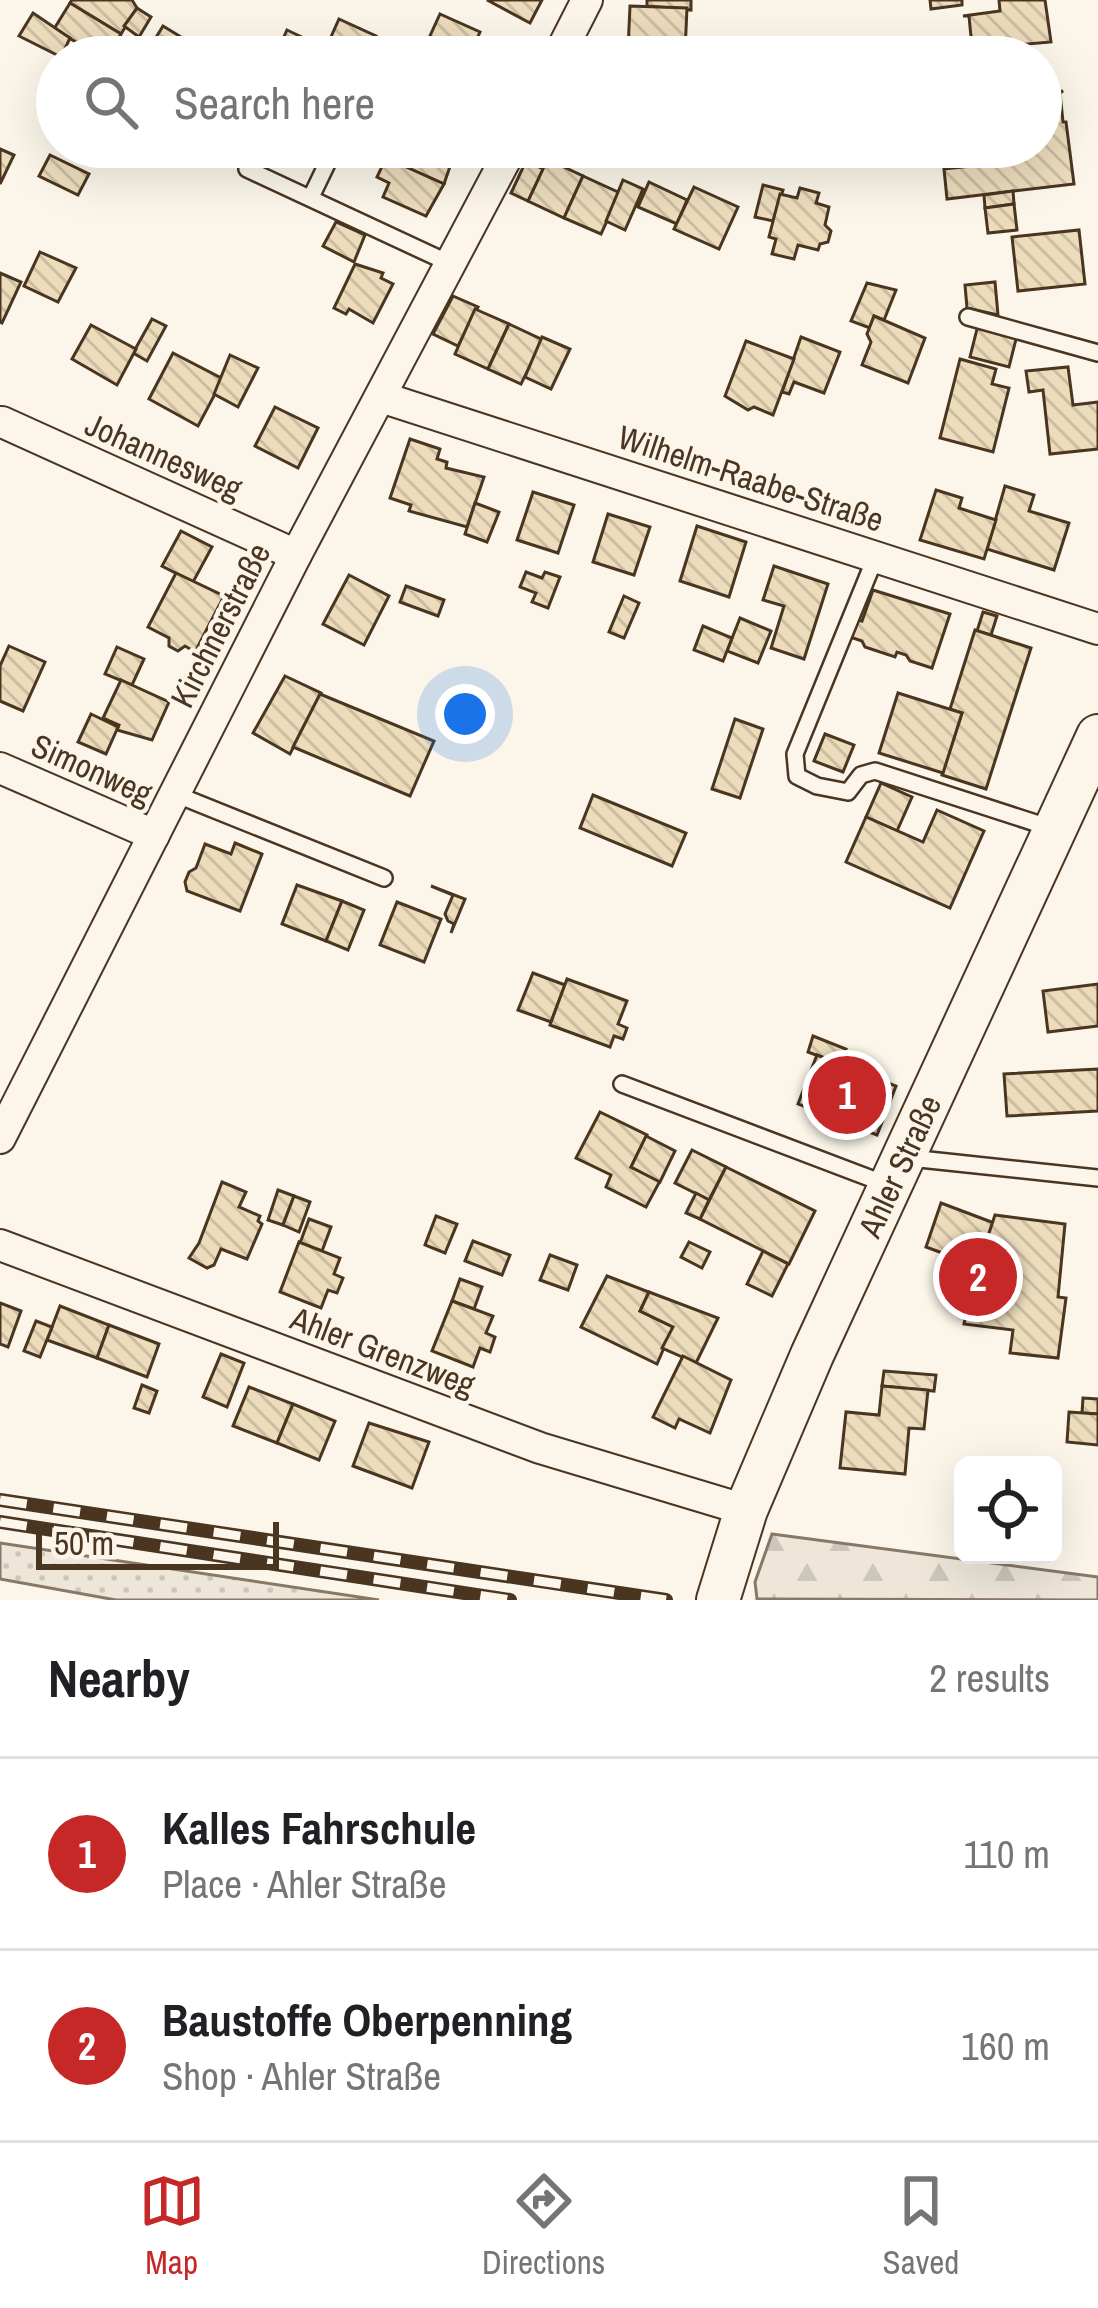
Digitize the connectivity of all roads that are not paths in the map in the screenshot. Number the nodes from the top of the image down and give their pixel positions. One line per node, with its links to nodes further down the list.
1 (587, 0): 2 (street)
2 (569, 36)
3 (325, 168): 6 (lane)
4 (501, 168): 7 (street, Kirchnerstraße)
5 (248, 169): 6 (lane)
6 (311, 197): 7 (lane)
7 (451, 264): 10 (street, Kirchnerstraße)
8 (968, 317): 9 (lane)
9 (1098, 353)
10 (381, 397): 12 (street, Kirchnerstraße); 13 (street, Wilhelm-Raabe-Straße)
11 (2, 422): 12 (street, Johannesweg)
12 (296, 555): 17 (street, Kirchnerstraße)
13 (876, 556): 14 (street, Wilhelm-Raabe-Straße); 18 (lane)
14 (1098, 629)
15 (1098, 736): 18 (main road, Ahler Straße)
16 (0, 768): 19 (street, Simonweg)
17 (175, 794): 19 (street, Kirchnerstraße); 20 (lane)
18 (1055, 829): 23 (main road, Ahler Straße)
19 (154, 836): 22 (street, Kirchnerstraße)
20 (384, 878)
21 (622, 1084): 23 (lane)
22 (0, 1138)
23 (897, 1172): 24 (lane); 26 (main road, Ahler Straße)
24 (1098, 1178)
25 (0, 1245): 26 (street, Ahler Grenzweg)
26 (746, 1510): 27 (main road, Ahler Straße)
27 (718, 1600)

